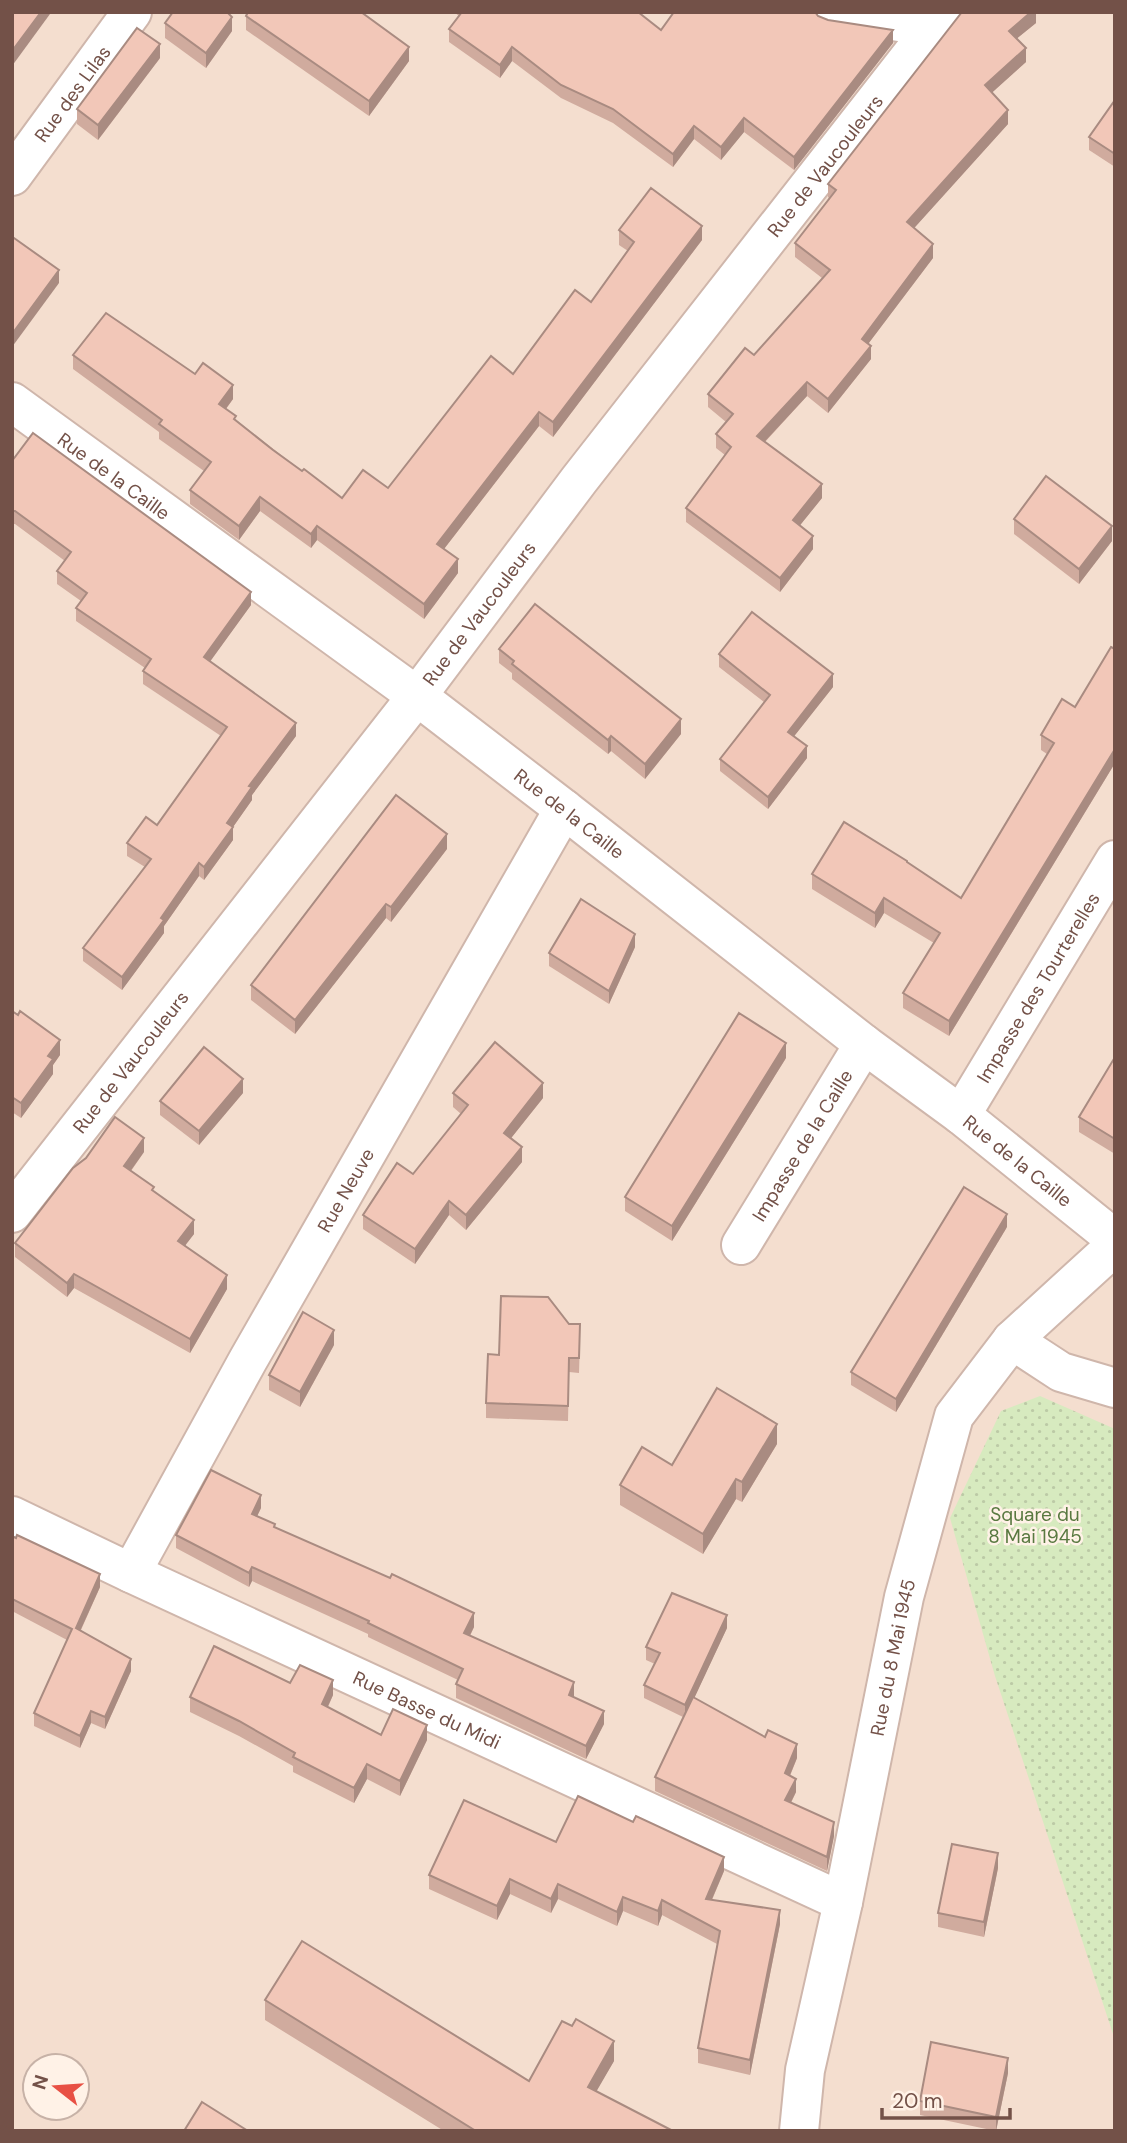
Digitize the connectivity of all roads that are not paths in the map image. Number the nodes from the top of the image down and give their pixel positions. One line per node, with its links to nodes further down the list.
1 (132, 12): 4 (street, Rue des Lilas)
2 (831, 12): 3 (street)
3 (939, 20): 6 (street, Rue de Vaucouleurs)
4 (12, 176)
5 (12, 402): 6 (street, Rue de la Caille)
6 (417, 696): 7 (street, Rue de la Caille); 11 (street, Rue de Vaucouleurs)
7 (564, 809): 9 (street, Rue de la Caille); 18 (street, Rue Neuve)
8 (1115, 860): 10 (street, Impasse des Tourterelles)
9 (864, 1044): 10 (street, Rue de la Caille); 13 (street, Impasse de la Caille)
10 (961, 1115): 12 (street, Rue de la Caille)
11 (18, 1192)
12 (1115, 1239)
13 (741, 1245)
14 (1115, 1246): 15 (street, Rue du 8 Mai 1945)
15 (1012, 1340): 16 (street); 19 (street, Rue du 8 Mai 1945)
16 (1115, 1388)
17 (12, 1516): 18 (street, Rue Basse du Midi)
18 (131, 1573): 19 (street, Rue Basse du Midi)
19 (844, 1902): 20 (street, Rue du 8 Mai 1945)
20 (799, 2131)

